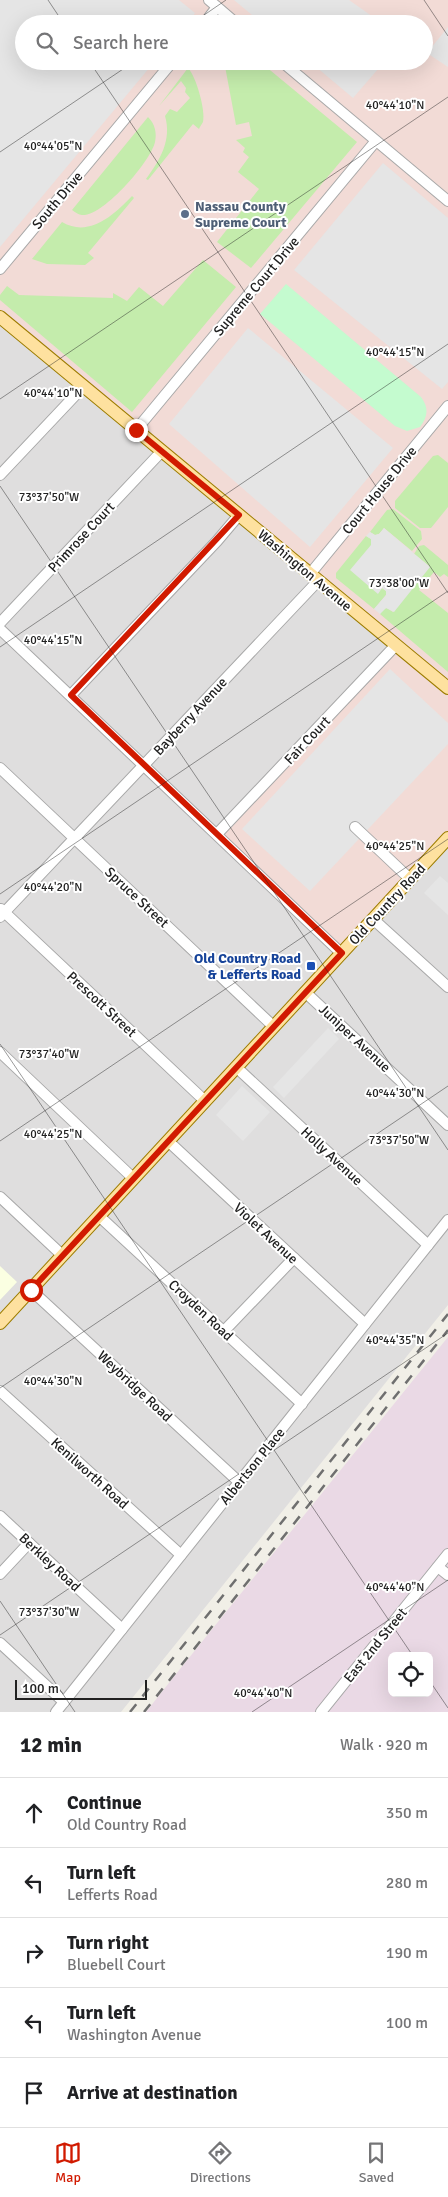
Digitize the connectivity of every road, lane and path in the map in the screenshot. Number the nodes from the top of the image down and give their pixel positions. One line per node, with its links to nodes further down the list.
1 (209, 0): 2 (street)
2 (218, 7): 3 (street); 4 (street)
3 (211, 15)
4 (227, 15)
5 (165, 70): 9 (street, South Drive)
6 (292, 70): 7 (street)
7 (376, 142): 8 (street); 13 (street, Supreme Court Drive)
8 (448, 201)
9 (0, 269)
10 (0, 317): 11 (main road, Washington Avenue)
11 (84, 386): 13 (main road, Washington Avenue); 15 (street)
12 (448, 406): 17 (street, Court House Drive)
13 (136, 430): 14 (main road, Washington Avenue)
14 (162, 451): 16 (main road, Washington Avenue); 18 (street, Primrose Court)
15 (0, 475)
16 (239, 515): 17 (main road, Washington Avenue); 22 (street)
17 (314, 577): 20 (main road, Washington Avenue); 23 (street, Bayberry Avenue)
18 (0, 623)
19 (0, 629): 22 (street)
20 (396, 645): 21 (main road, Washington Avenue); 26 (street, Fair Court)
21 (448, 688)
22 (71, 695): 23 (street)
23 (144, 765): 26 (street); 27 (street, Bayberry Avenue)
24 (0, 768): 27 (street, Spruce Street)
25 (355, 827): 29 (street)
26 (217, 834): 32 (street)
27 (74, 838): 30 (street, Bayberry Avenue); 35 (street, Spruce Street)
28 (448, 838): 29 (main road, Old Country Road)
29 (410, 878): 31 (main road, Old Country Road)
30 (2, 912): 38 (street, Prescott Street)
31 (373, 919): 32 (main road, Old Country Road); 33 (street)
32 (342, 953): 34 (main road, Old Country Road)
33 (448, 987)
34 (305, 992): 35 (main road, Old Country Road); 39 (street, Juniper Avenue)
35 (273, 1026): 37 (main road, Old Country Road)
36 (0, 1052): 41 (street)
37 (236, 1067): 38 (main road, Old Country Road); 45 (street, Holly Avenue)
38 (205, 1101): 40 (main road, Old Country Road)
39 (448, 1125)
40 (168, 1141): 41 (main road, Old Country Road); 47 (street, Violet Avenue)
41 (133, 1178): 43 (main road, Old Country Road)
42 (0, 1197): 46 (street)
43 (99, 1216): 46 (main road, Old Country Road); 51 (street, Croyden Road)
44 (448, 1220): 45 (street, Albertson Place)
45 (428, 1245): 50 (street, Albertson Place)
46 (62, 1255): 48 (main road, Old Country Road)
47 (294, 1258): 50 (street, Violet Avenue); 51 (street)
48 (31, 1290): 49 (main road, Old Country Road); 54 (street, Weybridge Road)
49 (0, 1323)
50 (366, 1324): 53 (street, Albertson Place)
51 (224, 1331): 53 (street, Croyden Road)
52 (0, 1391): 58 (street, Kenilworth Road)
53 (302, 1404): 54 (street, Albertson Place)
54 (239, 1482): 58 (street, Albertson Place)
55 (0, 1516): 56 (street, Berkley Road)
56 (29, 1543): 60 (street); 62 (street, Berkley Road)
57 (448, 1554): 59 (street, East 2nd Street)
58 (181, 1555): 62 (street, Albertson Place)
59 (438, 1567): 61 (street); 66 (street, East 2nd Street)
60 (0, 1574)
61 (448, 1575)
62 (122, 1629): 64 (street, Albertson Place)
63 (0, 1643): 64 (street)
64 (64, 1702): 65 (street, Albertson Place)
65 (56, 1712)
66 (321, 1712)

